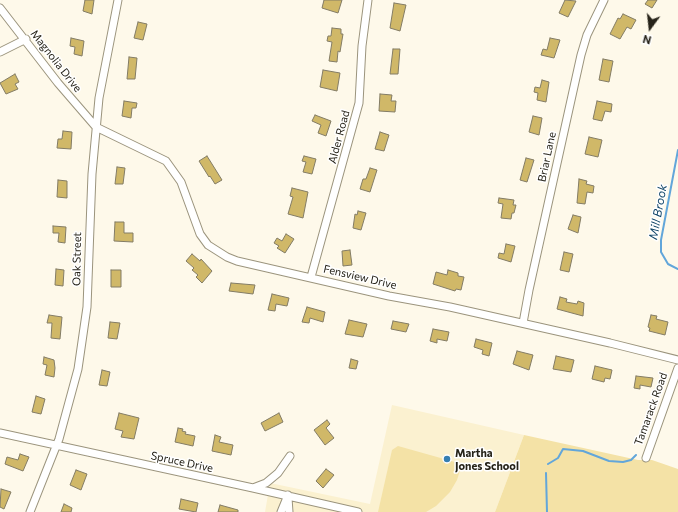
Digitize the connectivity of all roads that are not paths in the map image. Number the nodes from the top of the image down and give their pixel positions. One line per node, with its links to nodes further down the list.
1 (118, 0): 7 (street, Oak Street)
2 (368, 0): 8 (street, Alder Road)
3 (604, 0): 9 (street, Briar Lane)
4 (0, 8): 5 (street, Magnolia Drive)
5 (26, 39): 6 (street); 7 (street, Magnolia Drive)
6 (0, 52)
7 (96, 127): 8 (street, Fensview Drive); 13 (street, Oak Street)
8 (311, 277): 9 (street, Fensview Drive)
9 (523, 323): 10 (street, Fensview Drive)
10 (678, 360)
11 (678, 368): 15 (street, Tamarack Road)
12 (0, 433): 13 (street, Spruce Drive)
13 (56, 446): 16 (street, Spruce Drive); 18 (street, Oak Street)
14 (290, 456): 16 (street)
15 (646, 458)
16 (253, 488): 17 (street, Spruce Drive)
17 (288, 495): 19 (street); 20 (street); 21 (street, Spruce Drive)
18 (30, 512)
19 (281, 512)
20 (289, 512)
21 (358, 512)

